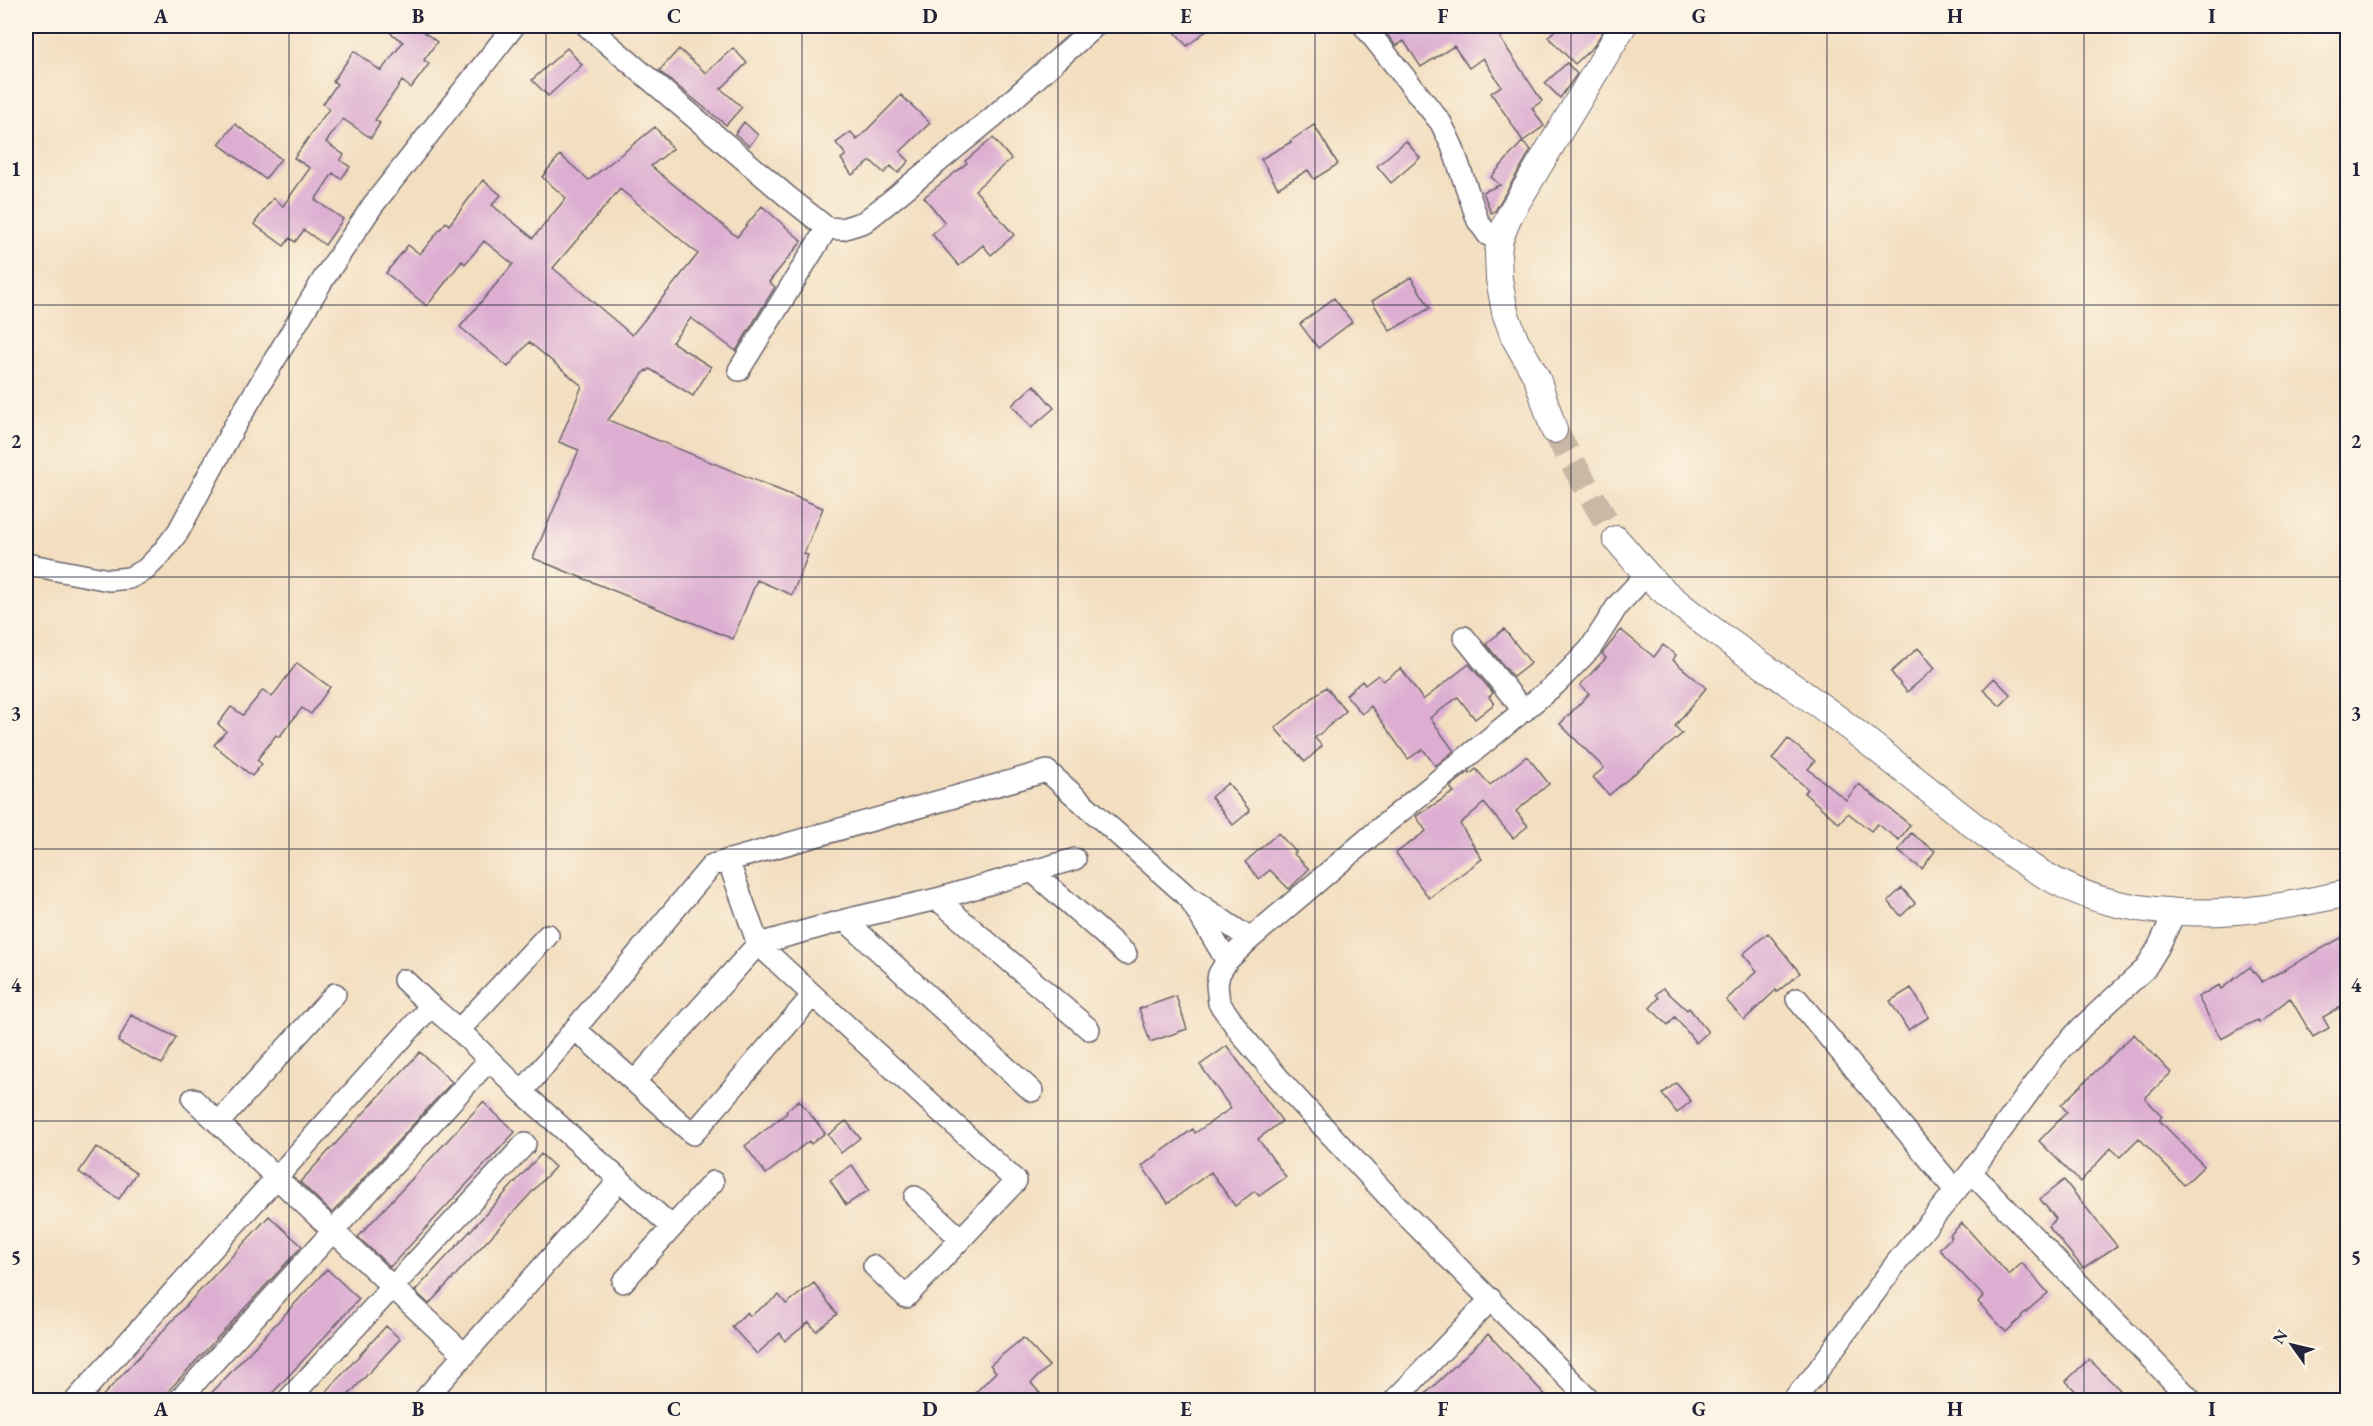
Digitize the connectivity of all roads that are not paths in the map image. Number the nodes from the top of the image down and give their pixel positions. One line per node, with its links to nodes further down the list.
1 (514, 26): 11 (street)
2 (587, 26): 6 (street)
3 (1095, 26): 6 (street)
4 (1364, 26): 7 (street)
5 (1623, 26): 7 (street)
6 (827, 228): 8 (street)
7 (1500, 239): 9 (street)
8 (739, 370)
9 (1554, 430)
10 (1616, 539): 12 (street)
11 (26, 564)
12 (1647, 574): 14 (street); 21 (street)
13 (1464, 637): 14 (street)
14 (1524, 711): 24 (street)
15 (1075, 859): 17 (street)
16 (728, 860): 19 (street); 25 (street); 33 (street)
17 (1032, 871): 20 (street); 26 (street)
18 (2348, 893): 21 (street)
19 (1187, 896): 24 (street); 27 (street)
20 (937, 899): 22 (street); 34 (street)
21 (2175, 912): 43 (street)
22 (845, 920): 25 (street); 38 (street)
23 (548, 934): 35 (street)
24 (1250, 939): 27 (street)
25 (758, 944): 30 (street); 37 (street)
26 (1126, 954)
27 (1227, 961): 55 (street)
28 (404, 980): 32 (street)
29 (335, 994): 41 (street)
30 (813, 995): 37 (street); 51 (street)
31 (1797, 999): 47 (street)
32 (430, 1006): 35 (street); 44 (street)
33 (575, 1029): 37 (street); 39 (street)
34 (1089, 1029)
35 (459, 1030): 36 (street)
36 (489, 1060): 39 (street); 50 (street)
37 (634, 1082)
38 (1032, 1091)
39 (522, 1092): 45 (street)
40 (193, 1099): 41 (street)
41 (218, 1124): 44 (street)
42 (525, 1144): 54 (street)
43 (1971, 1172): 47 (street); 64 (street)
44 (275, 1178): 50 (street); 57 (street)
45 (620, 1179): 49 (street); 56 (street)
46 (713, 1182): 49 (street)
47 (1955, 1191): 63 (street)
48 (915, 1197): 51 (street)
49 (672, 1227): 53 (street)
50 (334, 1233): 54 (street); 58 (street)
51 (961, 1239): 52 (street)
52 (874, 1266)
53 (623, 1282)
54 (392, 1287): 56 (street); 59 (street)
55 (1491, 1299): 61 (street); 62 (street)
56 (465, 1355): 60 (street)
57 (76, 1401)
58 (179, 1401)
59 (288, 1401)
60 (424, 1401)
61 (1395, 1401)
62 (1590, 1401)
63 (1793, 1401)
64 (2191, 1401)

